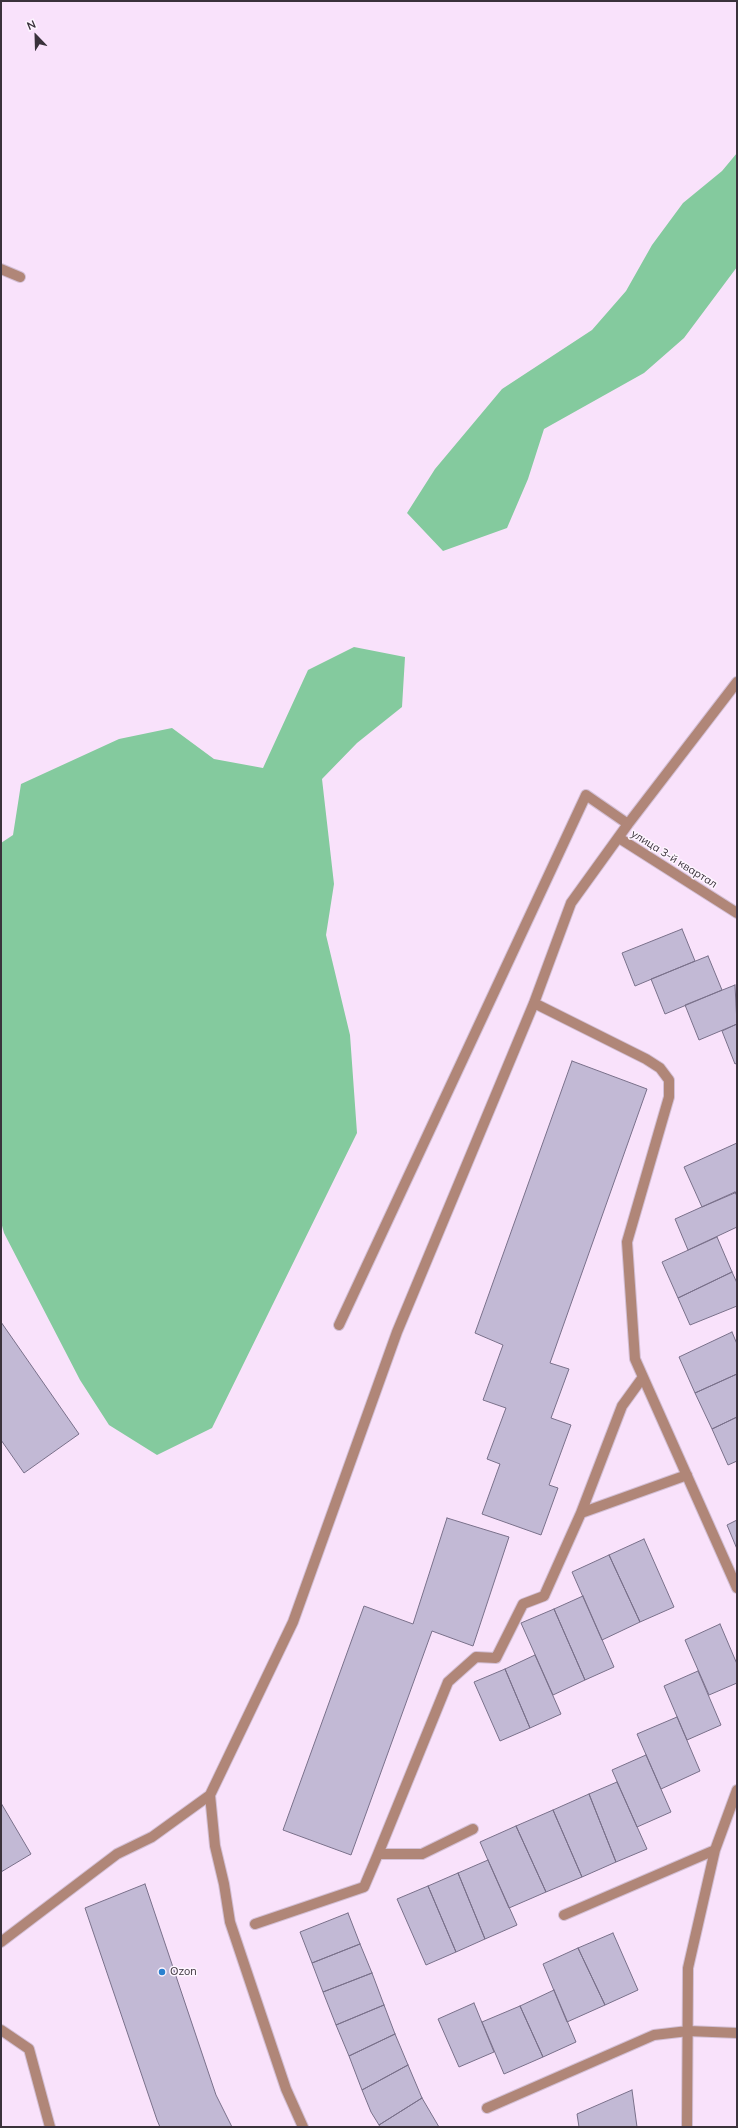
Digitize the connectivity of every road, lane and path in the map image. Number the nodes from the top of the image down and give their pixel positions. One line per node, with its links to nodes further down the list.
1 (1, 269): 2 (street)
2 (20, 277)
3 (737, 682): 4 (street)
4 (628, 824): 5 (street); 8 (street)
5 (619, 838): 6 (street, улица 3-й квартал); 7 (street)
6 (737, 913)
7 (534, 1003): 9 (street); 14 (street)
8 (339, 1325)
9 (644, 1377): 10 (street); 11 (street)
10 (687, 1475): 11 (street); 12 (street)
11 (581, 1513): 17 (street)
12 (737, 1588)
13 (737, 1790): 16 (street)
14 (210, 1795): 20 (street); 26 (street)
15 (473, 1829): 17 (street)
16 (715, 1850): 18 (street); 22 (street)
17 (378, 1854): 19 (street)
18 (564, 1915)
19 (255, 1924)
20 (1, 1942)
21 (1, 2030): 25 (street)
22 (688, 2031): 23 (street); 24 (street); 27 (street)
23 (737, 2033)
24 (487, 2108)
25 (50, 2127)
26 (303, 2127)
27 (687, 2127)

